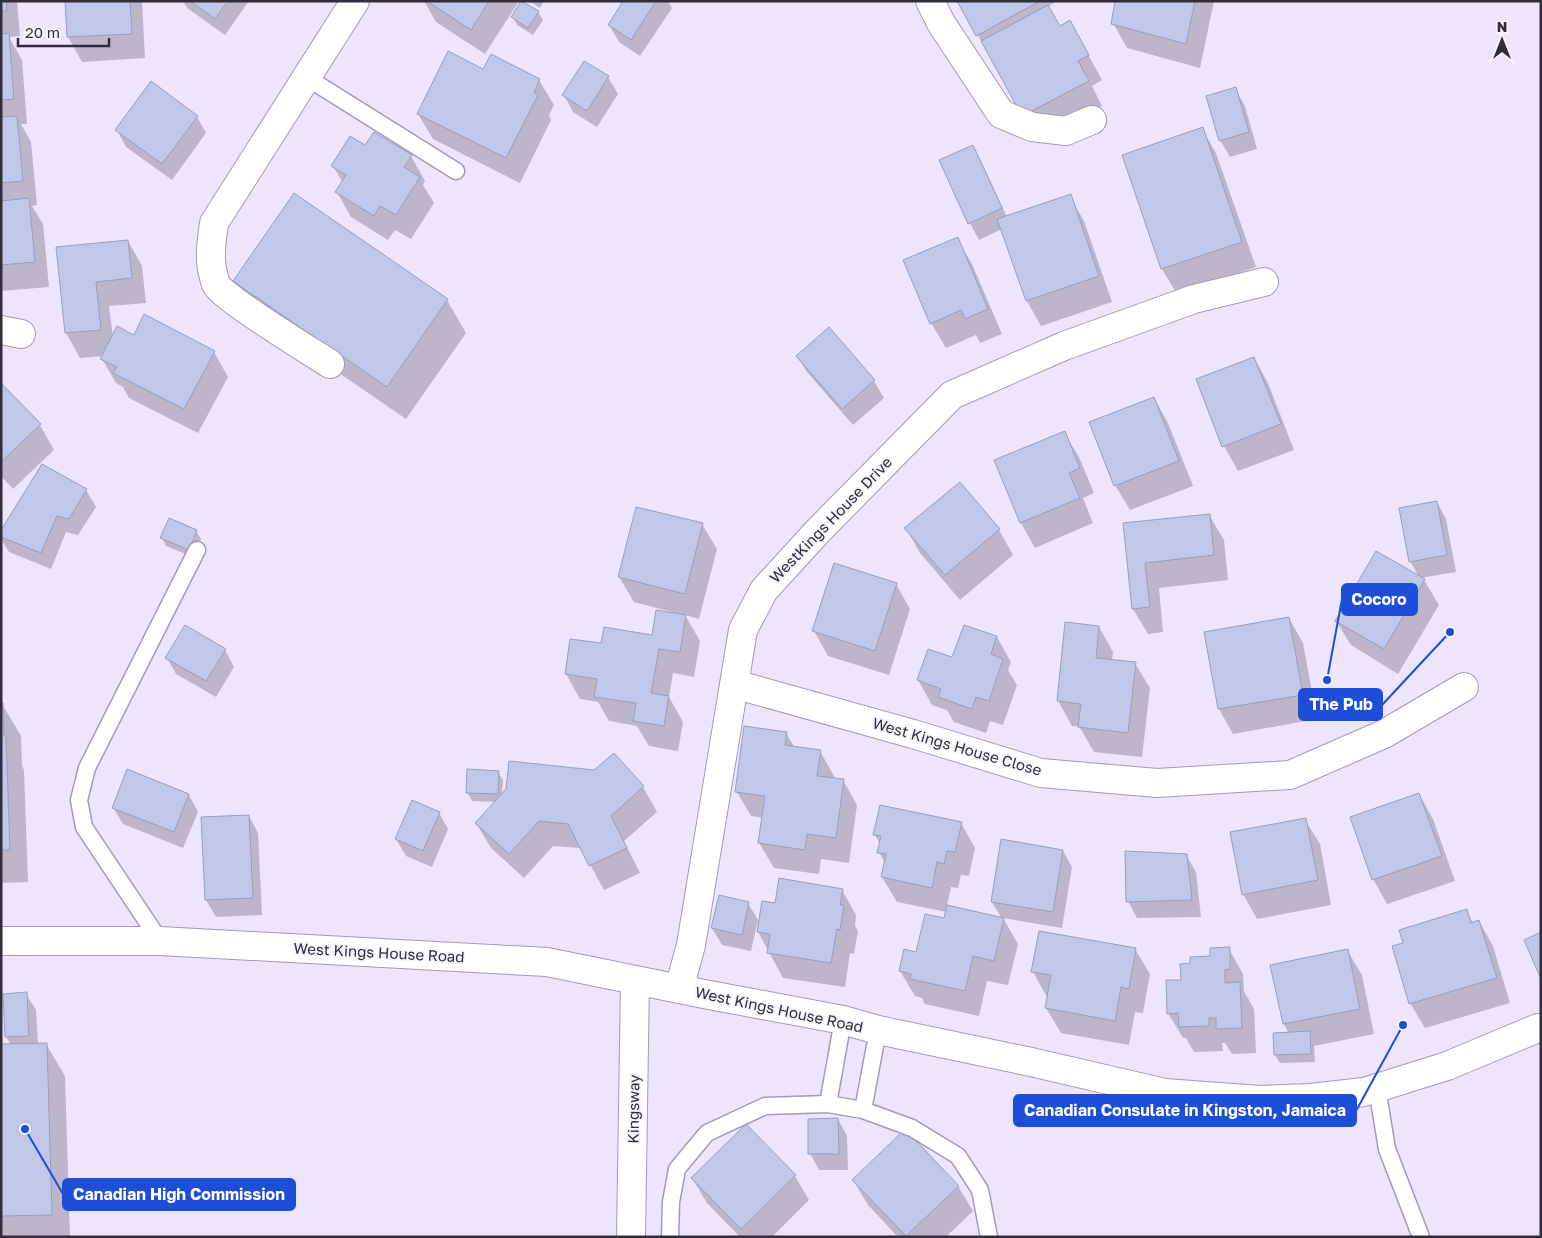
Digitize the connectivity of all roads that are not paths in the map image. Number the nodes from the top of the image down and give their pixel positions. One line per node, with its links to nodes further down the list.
1 (355, 1): 3 (street)
2 (930, 1): 4 (street)
3 (306, 77): 5 (lane); 7 (street)
4 (1092, 120)
5 (456, 171)
6 (1264, 282): 9 (street, WestKings House Drive)
7 (330, 364)
8 (197, 550): 12 (lane)
9 (734, 684): 10 (street, West Kings House Close); 14 (street, WestKings House Drive)
10 (1464, 687)
11 (1, 941): 12 (street, West Kings House Road)
12 (160, 941): 13 (street, West Kings House Road)
13 (635, 980): 14 (street, West Kings House Road); 21 (street, Kingsway)
14 (680, 989): 15 (street, West Kings House Road)
15 (843, 1020): 17 (street, West Kings House Road); 19 (lane)
16 (1539, 1027): 18 (street, West Kings House Road)
17 (878, 1030): 18 (street, West Kings House Road); 20 (lane)
18 (1377, 1088): 24 (lane)
19 (828, 1104): 20 (lane); 22 (lane)
20 (863, 1110): 23 (lane)
21 (631, 1237)
22 (670, 1237)
23 (989, 1237)
24 (1421, 1237)

